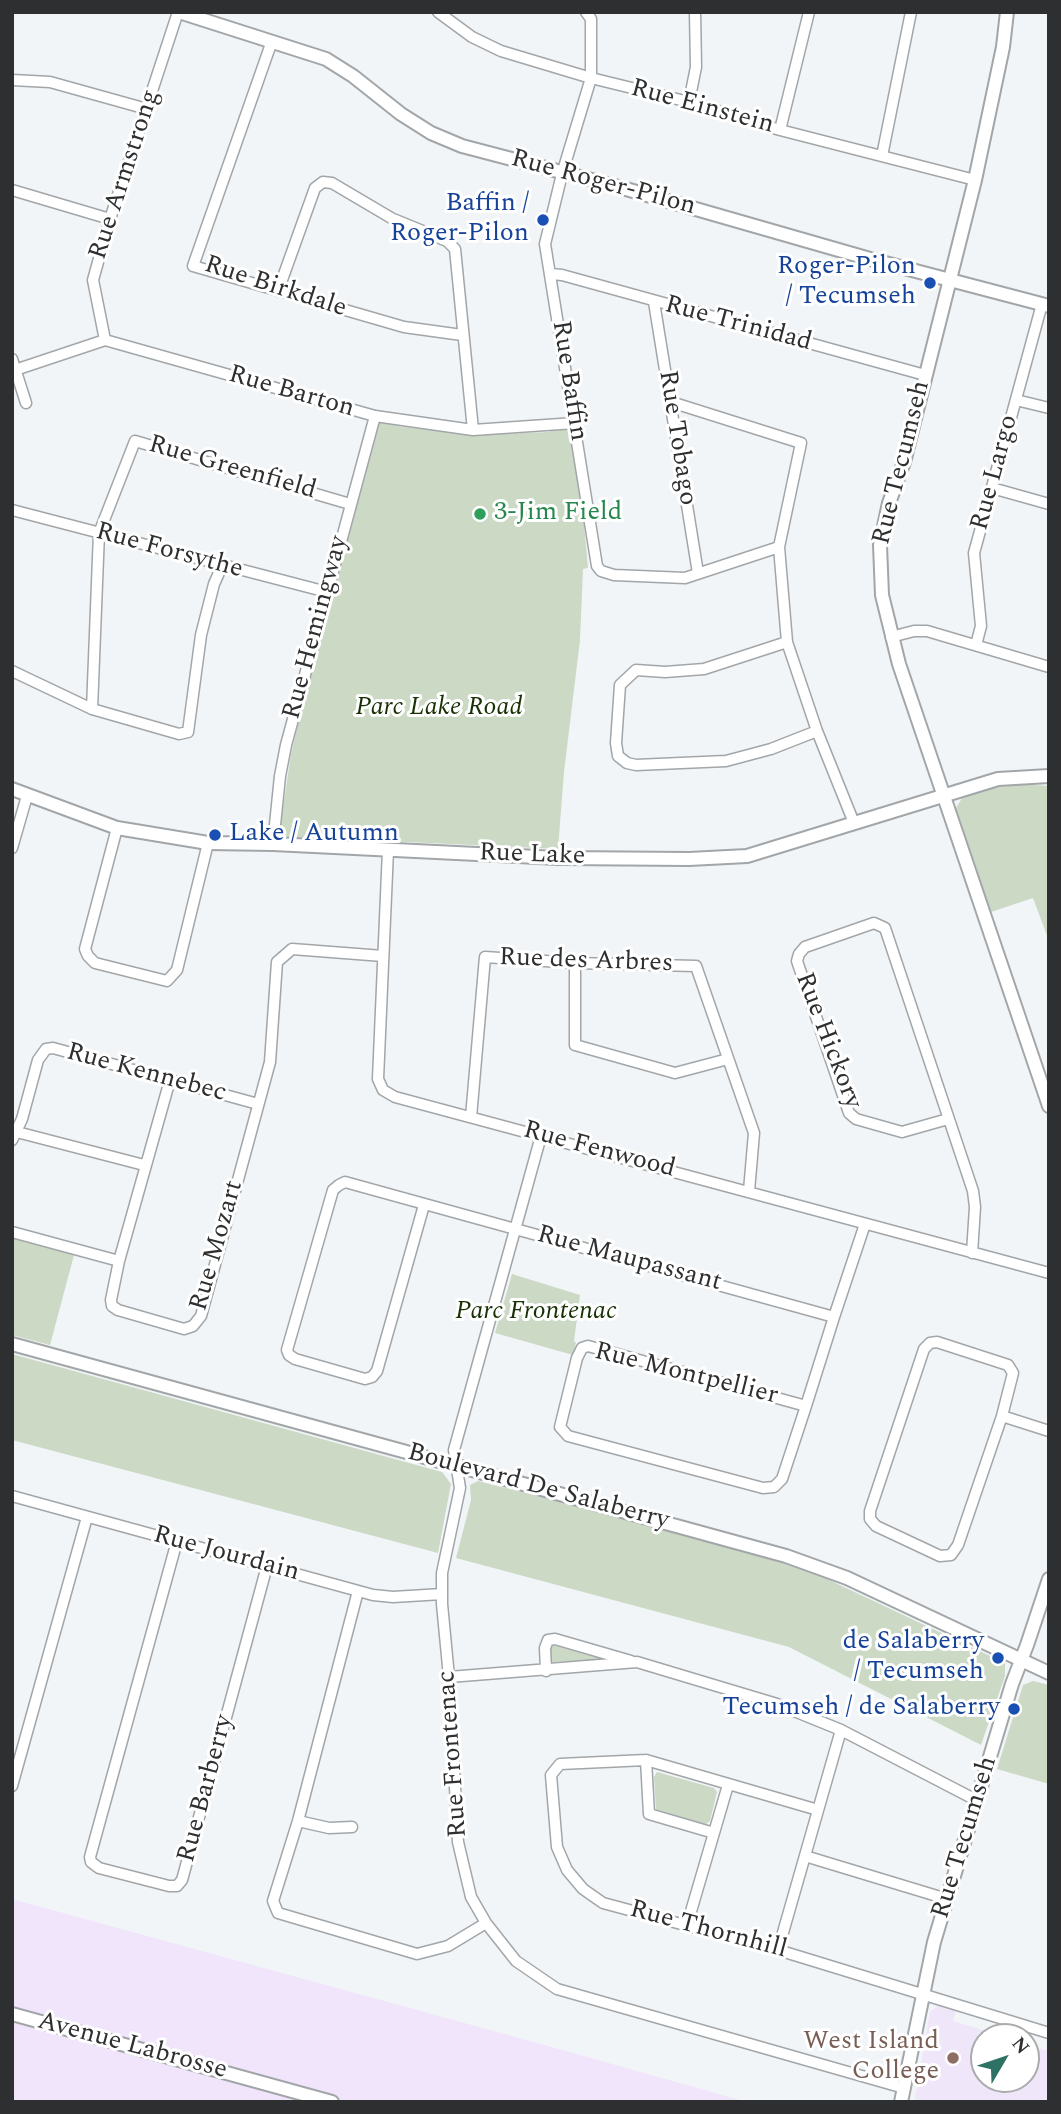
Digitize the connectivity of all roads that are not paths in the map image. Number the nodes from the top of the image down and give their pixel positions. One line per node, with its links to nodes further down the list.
1 (178, 12): 8 (street, Rue Roger-Pilon); 12 (street, Rue Armstrong)
2 (438, 12): 9 (street, Rue Einstein)
3 (586, 12): 9 (street, Rue Baffin)
4 (695, 12): 11 (street)
5 (809, 12): 13 (street)
6 (911, 12): 14 (street)
7 (1007, 12): 16 (street, Rue Tecumseh)
8 (272, 41): 15 (street, Rue Roger-Pilon); 21 (street, Rue Birkdale)
9 (591, 78): 11 (street, Rue Einstein); 15 (street, Rue Baffin)
10 (12, 80): 12 (street)
11 (689, 102): 13 (street, Rue Einstein)
12 (147, 109): 18 (street, Rue Armstrong)
13 (780, 130): 14 (street, Rue Einstein)
14 (882, 156): 16 (street, Rue Einstein)
15 (562, 174): 19 (street, Rue Baffin); 20 (street, Rue Roger-Pilon)
16 (975, 180): 20 (street, Rue Tecumseh)
17 (12, 190): 18 (street)
18 (110, 219): 25 (street, Rue Armstrong)
19 (551, 274): 22 (street, Rue Trinidad); 33 (street, Rue Baffin)
20 (951, 279): 23 (street, Rue Roger-Pilon); 27 (street, Rue Tecumseh)
21 (278, 291): 24 (street, Rue Birkdale); 24 (street)
22 (654, 302): 27 (street, Rue Trinidad); 29 (street, Rue Tobago)
23 (1045, 305): 28 (street, Rue Largo)
24 (462, 335): 34 (street)
25 (105, 340): 26 (street); 32 (street, Rue Barton)
26 (14, 365): 30 (street)
27 (925, 375): 44 (street, Rue Tecumseh)
28 (1016, 400): 31 (street); 35 (street, Rue Largo)
29 (671, 402): 40 (street); 42 (street, Rue Tobago)
30 (26, 403)
31 (1049, 408)
32 (375, 416): 34 (street, Rue Barton); 36 (street, Rue Hemingway)
33 (575, 423): 34 (street, Rue Barton); 42 (street, Rue Baffin)
34 (473, 430)
35 (992, 488): 37 (street); 46 (street, Rue Largo)
36 (350, 504): 39 (street, Rue Greenfield); 43 (street, Rue Hemingway)
37 (1049, 504)
38 (12, 510): 39 (street, Rue Forsythe)
39 (99, 533): 41 (street, Rue Forsythe); 49 (street, Rue Greenfield)
40 (779, 547): 42 (street, Rue Baffin); 45 (street)
41 (222, 566): 43 (street, Rue Forsythe); 49 (street)
42 (698, 573)
43 (327, 592): 58 (street, Rue Hemingway)
44 (891, 637): 46 (street); 53 (street, Rue Tecumseh)
45 (787, 642): 50 (street); 50 (street)
46 (976, 645): 47 (street)
47 (1049, 667)
48 (12, 671): 49 (street)
49 (92, 709)
50 (817, 731): 55 (street)
51 (1049, 776): 53 (street, Rue Lake)
52 (12, 789): 54 (street, Rue Lake)
53 (944, 794): 55 (street, Rue Lake); 66 (street, Rue Tecumseh)
54 (27, 796): 56 (street, Rue Lake); 59 (street)
55 (854, 823): 60 (street, Rue Lake)
56 (117, 828): 57 (street, Rue Lake); 57 (street)
57 (208, 843): 58 (street, Rue Lake)
58 (273, 844): 60 (street, Rue Lake)
59 (12, 848)
60 (388, 850): 61 (street, Rue Fenwood)
61 (383, 956): 65 (street, Rue Mozart); 67 (street, Rue Fenwood)
62 (575, 963): 63 (street, Rue des Arbres); 63 (street); 67 (street, Rue des Arbres)
63 (728, 1059): 72 (street, Rue des Arbres)
64 (170, 1080): 65 (street, Rue Kennebec); 69 (street, Rue Kennebec); 71 (street, Rue Mozart)
65 (258, 1104): 78 (street, Rue Mozart)
66 (1049, 1106)
67 (471, 1117): 70 (street, Rue Fenwood)
68 (948, 1119): 68 (street, Rue Hickory); 77 (street, Rue Hickory)
69 (14, 1135): 71 (street)
70 (541, 1136): 72 (street, Rue Fenwood); 75 (street, Rue Frontenac)
71 (144, 1166): 78 (street, Rue Mozart)
72 (749, 1191): 74 (street, Rue Fenwood)
73 (424, 1205): 73 (street, Rue Maupassant); 75 (street, Rue Maupassant)
74 (865, 1224): 77 (street, Rue Fenwood); 80 (street, Rue Montpellier)
75 (515, 1228): 80 (street, Rue Maupassant); 85 (street, Rue Frontenac)
76 (12, 1232): 78 (street)
77 (972, 1253): 79 (street, Rue Fenwood)
78 (118, 1261)
79 (1049, 1273)
80 (834, 1317): 82 (street, Rue Montpellier)
81 (12, 1344): 85 (street, Boulevard De Salaberry)
82 (806, 1406): 82 (street, Rue Montpellier)
83 (1002, 1416): 83 (street); 84 (street)
84 (1049, 1431)
85 (458, 1465): 92 (street, Rue Frontenac); 93 (street, Boulevard De Salaberry)
86 (12, 1496): 87 (street, Rue Jourdain)
87 (87, 1517): 88 (street, Rue Jourdain); 101 (street)
88 (177, 1541): 89 (street, Rue Jourdain); 89 (street, Rue Barberry)
89 (267, 1566): 91 (street, Rue Jourdain)
90 (1049, 1578): 93 (street, Rue Tecumseh)
91 (358, 1591): 92 (street, Rue Jourdain); 104 (street)
92 (442, 1594): 97 (street, Rue Frontenac)
93 (1021, 1660): 96 (street, Boulevard De Salaberry); 102 (street, Rue Tecumseh)
94 (636, 1662): 95 (street); 95 (street); 98 (street)
95 (546, 1671): 97 (street)
96 (1049, 1673)
97 (449, 1677): 109 (street, Rue Frontenac)
98 (841, 1730): 102 (street); 103 (street)
99 (646, 1760): 100 (street, Rue Thornhill); 106 (street); 110 (street, Rue Thornhill)
100 (728, 1785): 103 (street, Rue Thornhill); 106 (street)
101 (12, 1786)
102 (976, 1800): 108 (street, Rue Tecumseh)
103 (818, 1810): 107 (street)
104 (298, 1821): 105 (street); 109 (street)
105 (352, 1827)
106 (714, 1833): 110 (street)
107 (805, 1856): 108 (street); 111 (street)
108 (947, 1899): 112 (street, Rue Tecumseh)
109 (486, 1923): 115 (street, Rue Frontenac)
110 (687, 1925): 111 (street, Rue Thornhill)
111 (778, 1950): 112 (street, Rue Thornhill)
112 (922, 1994): 114 (street, Rue Thornhill); 115 (street, Rue Tecumseh)
113 (12, 2014): 116 (street, Avenue Labrosse)
114 (1049, 2033)
115 (904, 2088): 117 (street, Rue Tecumseh)
116 (332, 2102)
117 (901, 2102)

